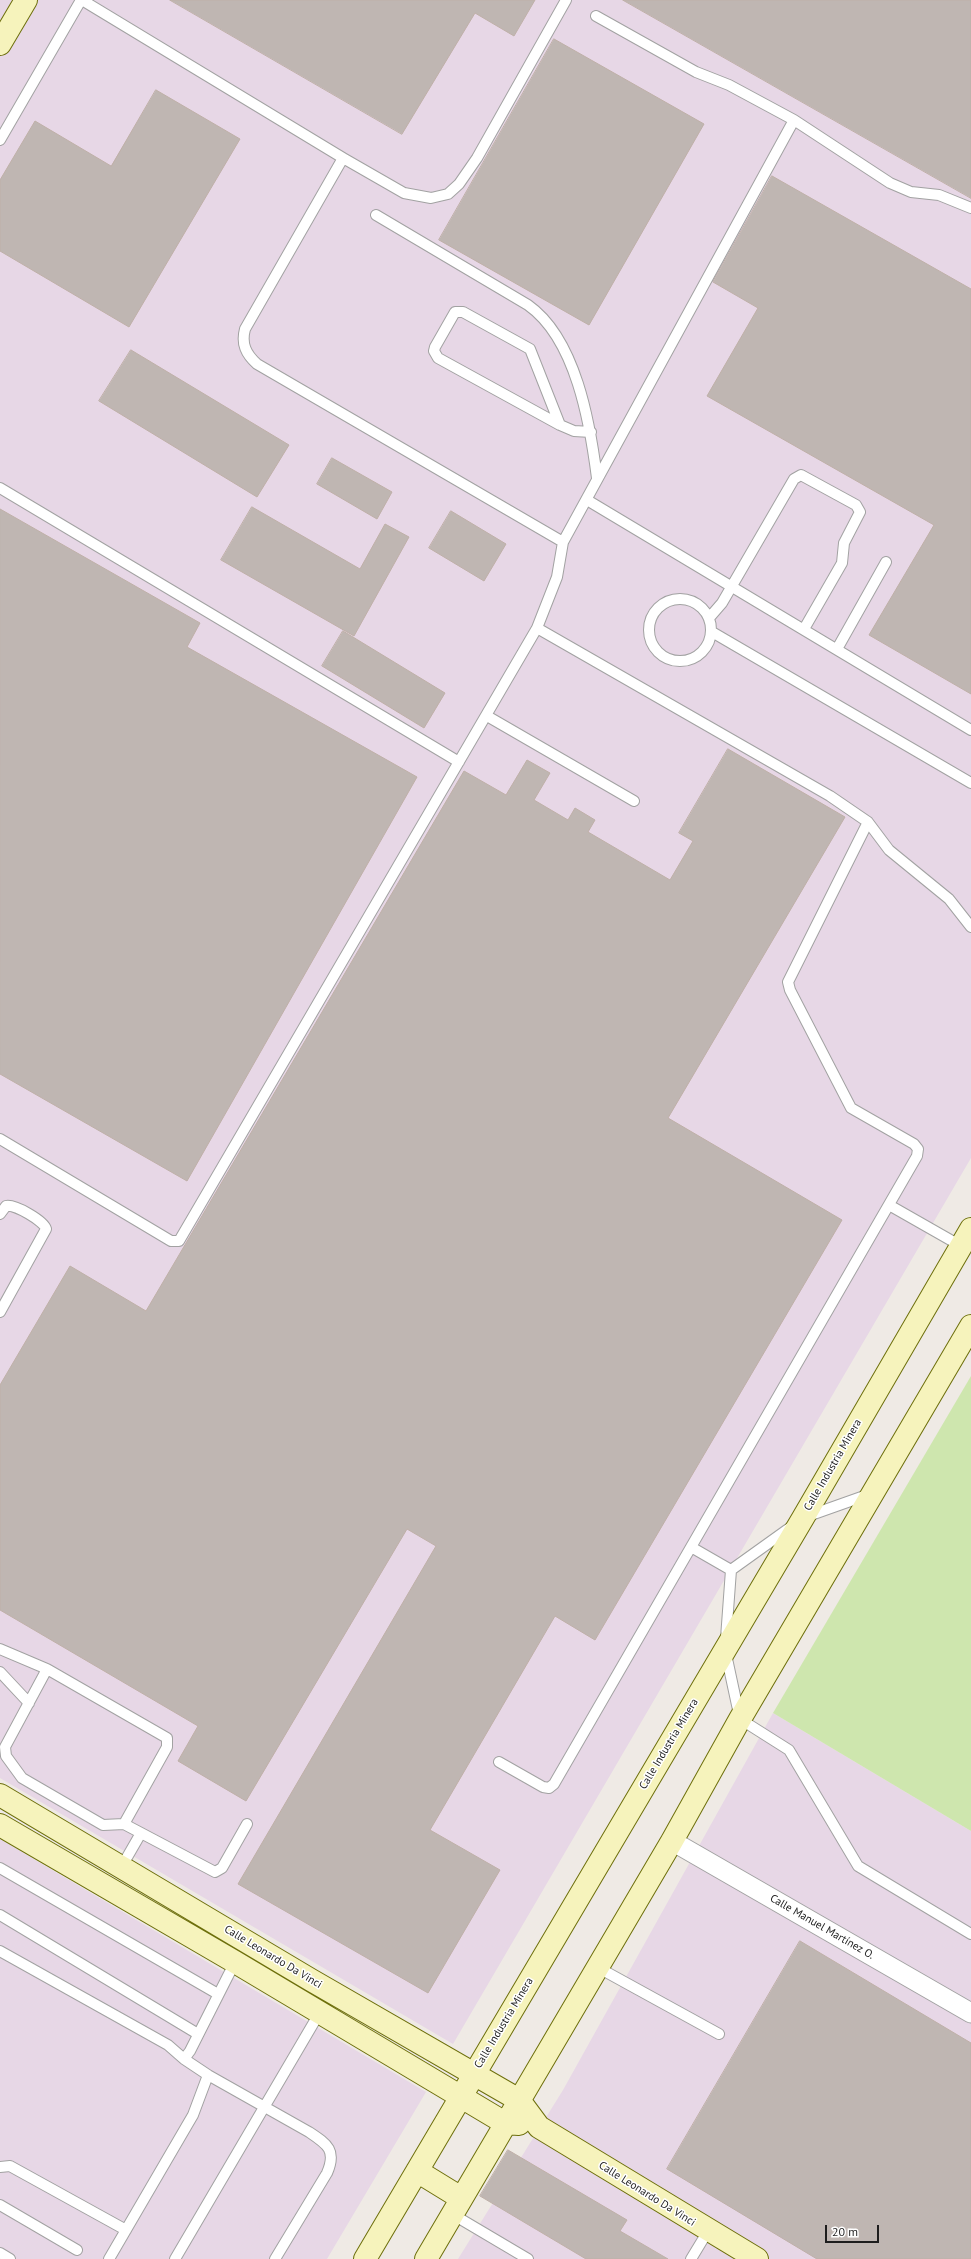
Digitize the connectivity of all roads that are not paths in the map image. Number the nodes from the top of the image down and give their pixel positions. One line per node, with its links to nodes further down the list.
1 (26, 0): 5 (main road)
2 (81, 0): 7 (lane); 8 (lane)
3 (566, 0): 8 (lane)
4 (596, 16): 6 (lane)
5 (0, 44)
6 (794, 120): 9 (lane); 13 (lane)
7 (0, 140)
8 (343, 158): 16 (lane)
9 (971, 208)
10 (376, 215): 12 (lane)
11 (560, 425): 11 (lane); 12 (lane)
12 (591, 432): 13 (lane)
13 (597, 478): 15 (lane)
14 (0, 488): 26 (lane)
15 (587, 500): 16 (lane); 18 (lane)
16 (563, 542): 20 (lane)
17 (886, 562): 23 (lane)
18 (731, 586): 19 (lane); 21 (lane); 21 (lane)
19 (709, 618): 22 (lane); 22 (lane)
20 (537, 628): 24 (lane); 29 (lane)
21 (804, 629): 23 (lane)
22 (712, 632): 27 (lane)
23 (837, 649): 25 (lane)
24 (487, 716): 26 (lane); 28 (lane)
25 (971, 730)
26 (459, 762): 31 (lane)
27 (971, 782)
28 (634, 801)
29 (868, 822): 30 (lane); 32 (lane)
30 (971, 927)
31 (0, 1139)
32 (889, 1205): 34 (lane); 39 (lane)
33 (0, 1214): 35 (lane)
34 (966, 1237): 38 (main road, Calle Industria Minera)
35 (0, 1312)
36 (971, 1326): 37 (main road)
37 (874, 1492): 38 (lane); 46 (main road)
38 (803, 1518): 40 (lane); 42 (main road, Calle Industria Minera)
39 (692, 1547): 40 (lane); 47 (lane)
40 (731, 1570): 42 (lane)
41 (0, 1649): 43 (lane)
42 (725, 1650): 46 (lane); 67 (main road, Calle Industria Minera)
43 (47, 1669): 45 (lane); 49 (lane)
44 (0, 1672): 45 (lane)
45 (29, 1703): 49 (lane)
46 (740, 1719): 53 (main road); 57 (lane)
47 (499, 1762)
48 (0, 1795): 54 (main road, Calle Leonardo Da Vinci)
49 (124, 1824): 52 (lane)
50 (248, 1824): 52 (lane)
51 (0, 1825): 59 (main road, Calle Leonardo Da Vinci)
52 (141, 1833): 54 (lane)
53 (672, 1841): 60 (main road); 63 (street, Calle Manuel Martínez O.)
54 (122, 1866): 67 (main road, Calle Leonardo Da Vinci)
55 (0, 1868): 61 (lane)
56 (0, 1915): 64 (lane)
57 (971, 1934)
58 (0, 1951): 66 (lane)
59 (235, 1962): 61 (lane); 62 (main road, Calle Leonardo Da Vinci)
60 (597, 1967): 65 (lane); 70 (main road)
61 (218, 1994): 64 (lane)
62 (320, 2012): 69 (main road, Calle Leonardo Da Vinci); 71 (lane)
63 (971, 2013)
64 (198, 2034): 66 (lane)
65 (720, 2034)
66 (184, 2059): 68 (lane)
67 (474, 2074): 69 (main road, Calle Industria Minera); 70 (main road, Calle Leonardo Da Vinci)
68 (208, 2075): 71 (lane); 78 (lane)
69 (460, 2097): 72 (main road, Calle Leonardo Da Vinci); 75 (main road, Calle Industria Minera)
70 (519, 2100): 72 (main road); 73 (main road, Calle Leonardo Da Vinci)
71 (266, 2106): 84 (lane); 85 (lane)
72 (504, 2123): 73 (main road, Calle Leonardo Da Vinci); 77 (main road)
73 (539, 2127): 79 (main road, Calle Leonardo Da Vinci)
74 (0, 2167): 78 (lane)
75 (417, 2171): 77 (main road); 86 (main road, Calle Industria Minera)
76 (0, 2205): 80 (lane)
77 (456, 2206): 87 (main road); 88 (lane)
78 (126, 2230): 83 (lane)
79 (708, 2231): 89 (lane); 90 (main road, Calle Leonardo Da Vinci)
80 (77, 2250)
81 (0, 2253): 82 (lane)
82 (10, 2259)
83 (109, 2259)
84 (175, 2259)
85 (275, 2259)
86 (365, 2259)
87 (426, 2259)
88 (528, 2259)
89 (691, 2259)
90 (757, 2259)

